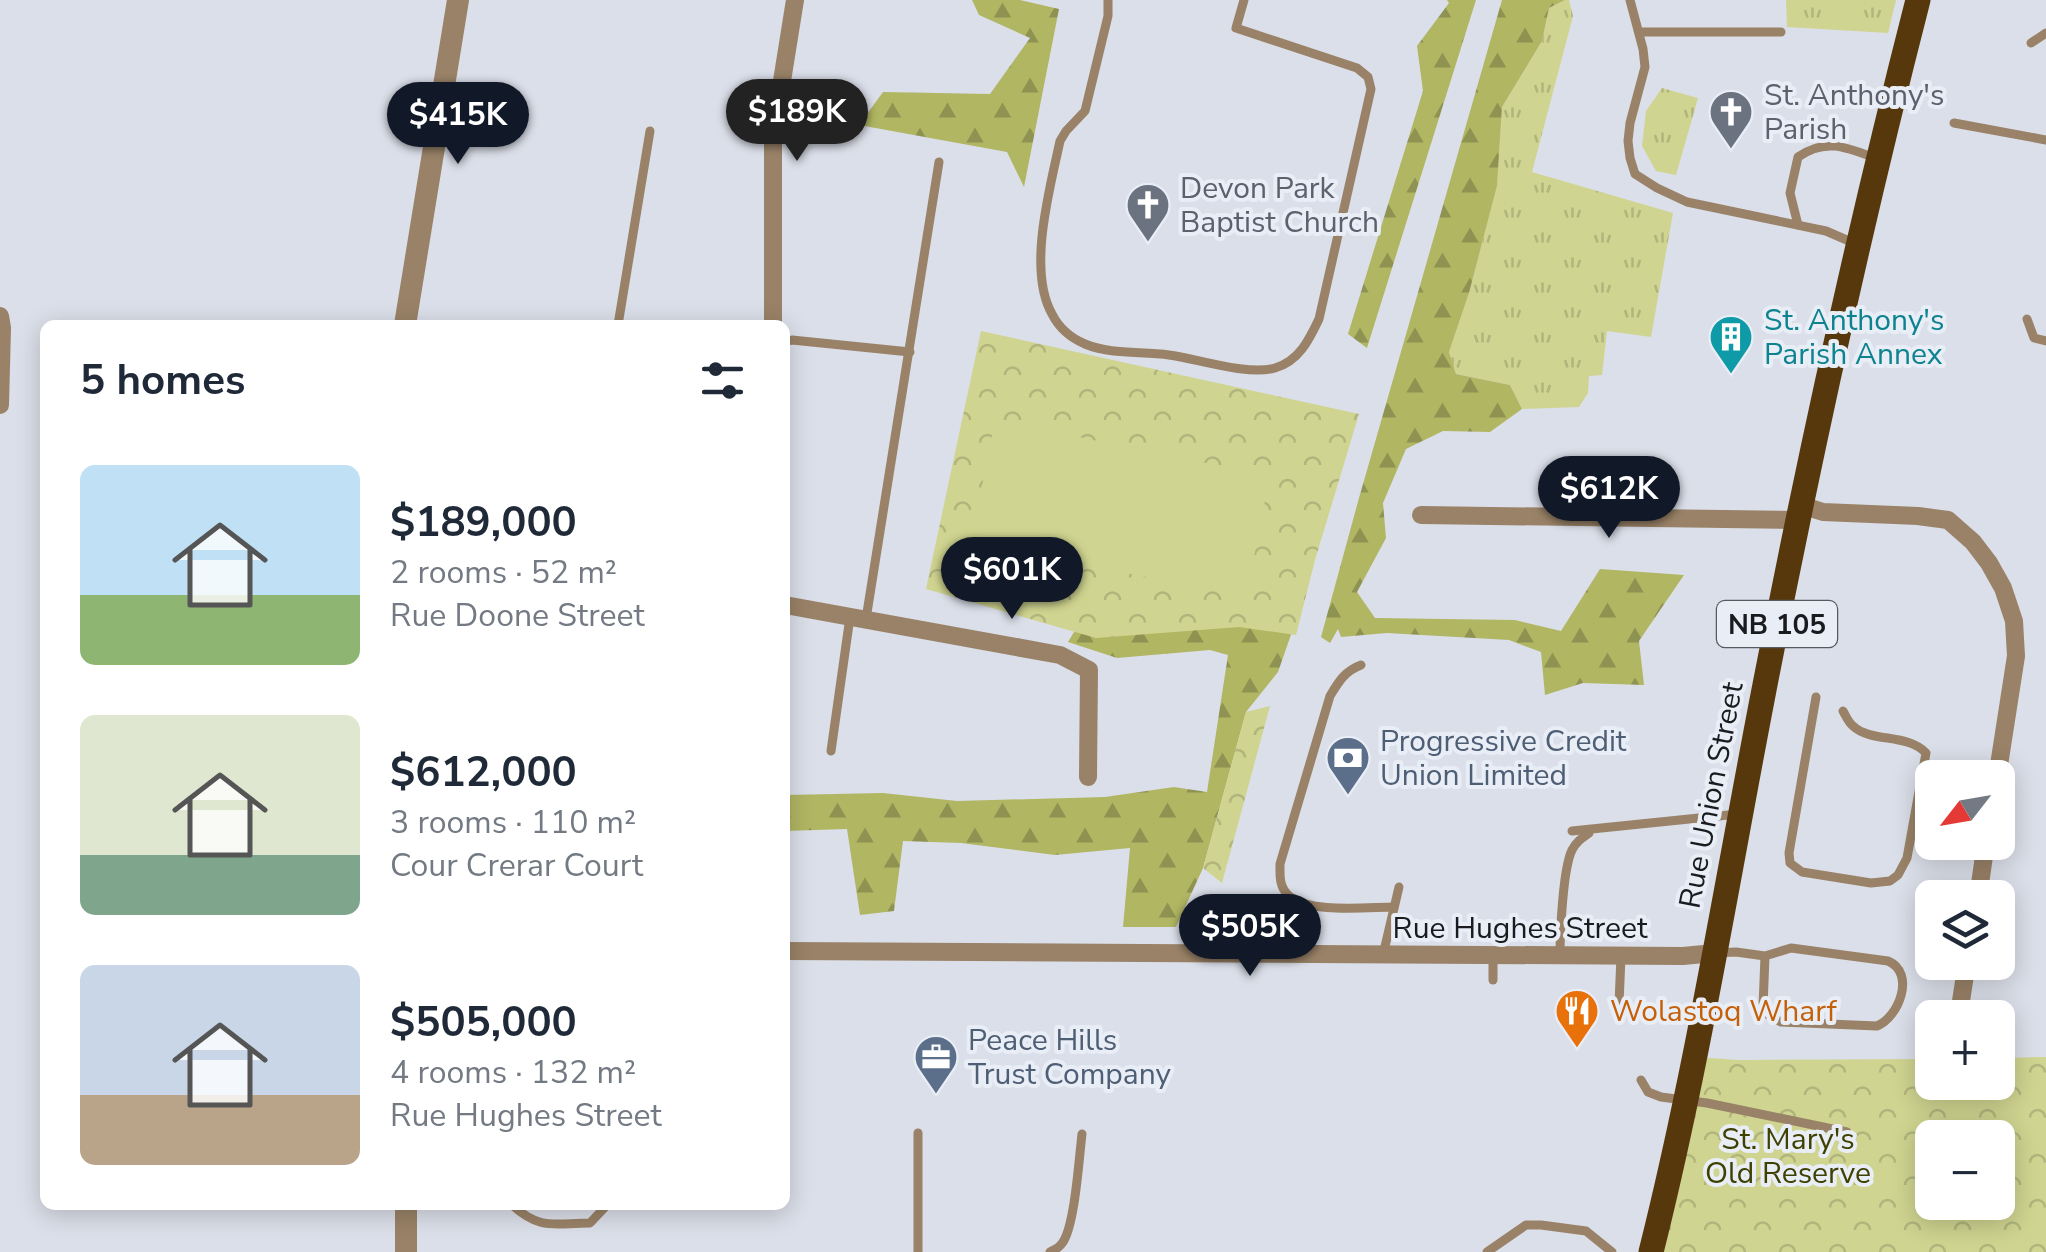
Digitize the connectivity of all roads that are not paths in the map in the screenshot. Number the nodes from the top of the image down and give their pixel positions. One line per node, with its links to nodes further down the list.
1 (458, 0): 20 (street)
2 (795, 0): 22 (street)
3 (1108, 0): 4 (lane)
4 (1244, 0)
5 (1630, 0): 7 (lane)
6 (1918, 0): 14 (main road, Rue Union Street / NB 105)
7 (1639, 32): 8 (lane); 16 (lane)
8 (1781, 32)
9 (2046, 33): 10 (lane)
10 (2031, 43)
11 (1954, 123): 13 (lane)
12 (650, 131): 21 (lane)
13 (2046, 140)
14 (1880, 160): 16 (lane); 17 (main road, Rue Union Street / NB 105)
15 (939, 162): 25 (lane)
16 (1798, 224): 17 (lane)
17 (1859, 245): 27 (main road, Rue Union Street / NB 105)
18 (0, 316): 26 (street)
19 (2027, 319): 24 (lane)
20 (406, 320)
21 (619, 320)
22 (774, 320)
23 (790, 341): 25 (lane)
24 (2046, 341)
25 (910, 352): 30 (lane)
26 (0, 405)
27 (1800, 513): 28 (street); 35 (street); 37 (main road, Rue Union Street / NB 105)
28 (1421, 515)
29 (790, 606): 30 (street)
30 (858, 618): 34 (lane); 36 (street)
31 (1361, 665): 41 (lane)
32 (1816, 697): 33 (lane)
33 (1844, 711)
34 (831, 751)
35 (2000, 760)
36 (1088, 777)
37 (1740, 814): 38 (lane); 43 (main road, Rue Union Street / NB 105)
38 (1592, 830): 39 (lane); 46 (lane)
39 (1572, 832)
40 (1399, 887): 41 (lane)
41 (1394, 907): 44 (lane)
42 (790, 951): 44 (street, Rue Hughes Street)
43 (1714, 953): 47 (street, Rue Hughes Street); 48 (lane); 52 (main road, Rue Union Street / NB 105)
44 (1382, 955): 45 (street, Rue Hughes Street)
45 (1494, 956): 46 (street, Rue Hughes Street); 49 (lane)
46 (1560, 956): 47 (street, Rue Hughes Street)
47 (1621, 956): 50 (lane)
48 (1765, 956): 48 (lane)
49 (1493, 980)
50 (1620, 1004)
51 (1641, 1080): 52 (lane)
52 (1684, 1100): 53 (lane); 64 (main road, Rue Union Street / NB 105)
53 (1847, 1132)
54 (918, 1133): 60 (lane)
55 (1082, 1134): 61 (lane)
56 (406, 1210): 59 (street)
57 (517, 1210): 58 (lane)
58 (602, 1210)
59 (406, 1252)
60 (918, 1252)
61 (1050, 1252)
62 (1487, 1252): 63 (lane)
63 (1612, 1252)
64 (1651, 1252)

